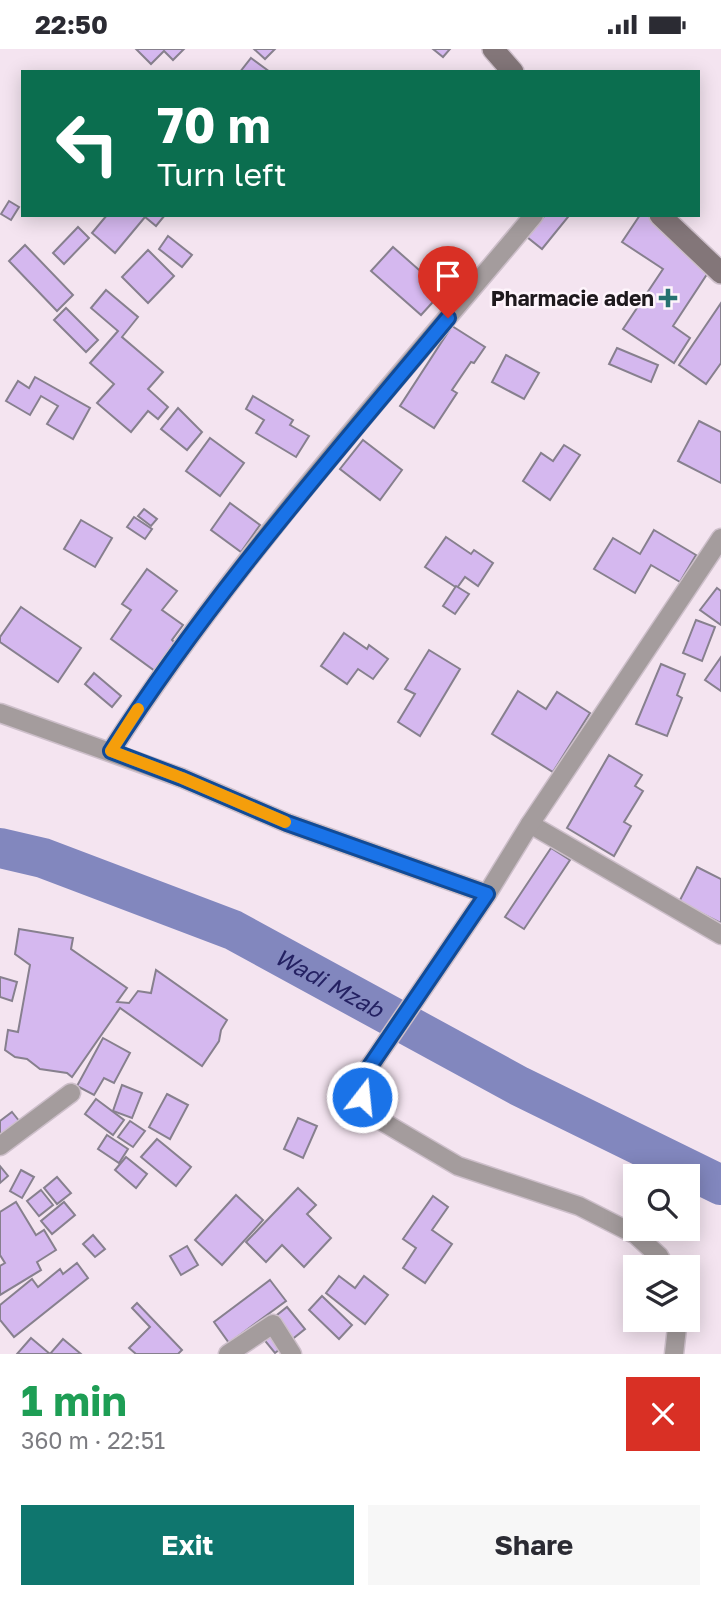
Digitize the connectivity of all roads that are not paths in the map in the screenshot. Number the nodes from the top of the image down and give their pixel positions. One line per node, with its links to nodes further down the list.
1 (494, 49): 2 (main road)
2 (511, 70)
3 (532, 217): 8 (street)
4 (662, 217): 5 (main road)
5 (721, 273)
6 (721, 538): 9 (street)
7 (0, 713): 8 (street)
8 (111, 751): 10 (street)
9 (530, 824): 10 (street); 11 (street)
10 (487, 894): 14 (street)
11 (721, 935)
12 (71, 1093): 13 (street)
13 (0, 1146)
14 (658, 1255)
15 (677, 1332): 18 (street)
16 (228, 1354): 17 (street)
17 (292, 1354)
18 (674, 1354)

